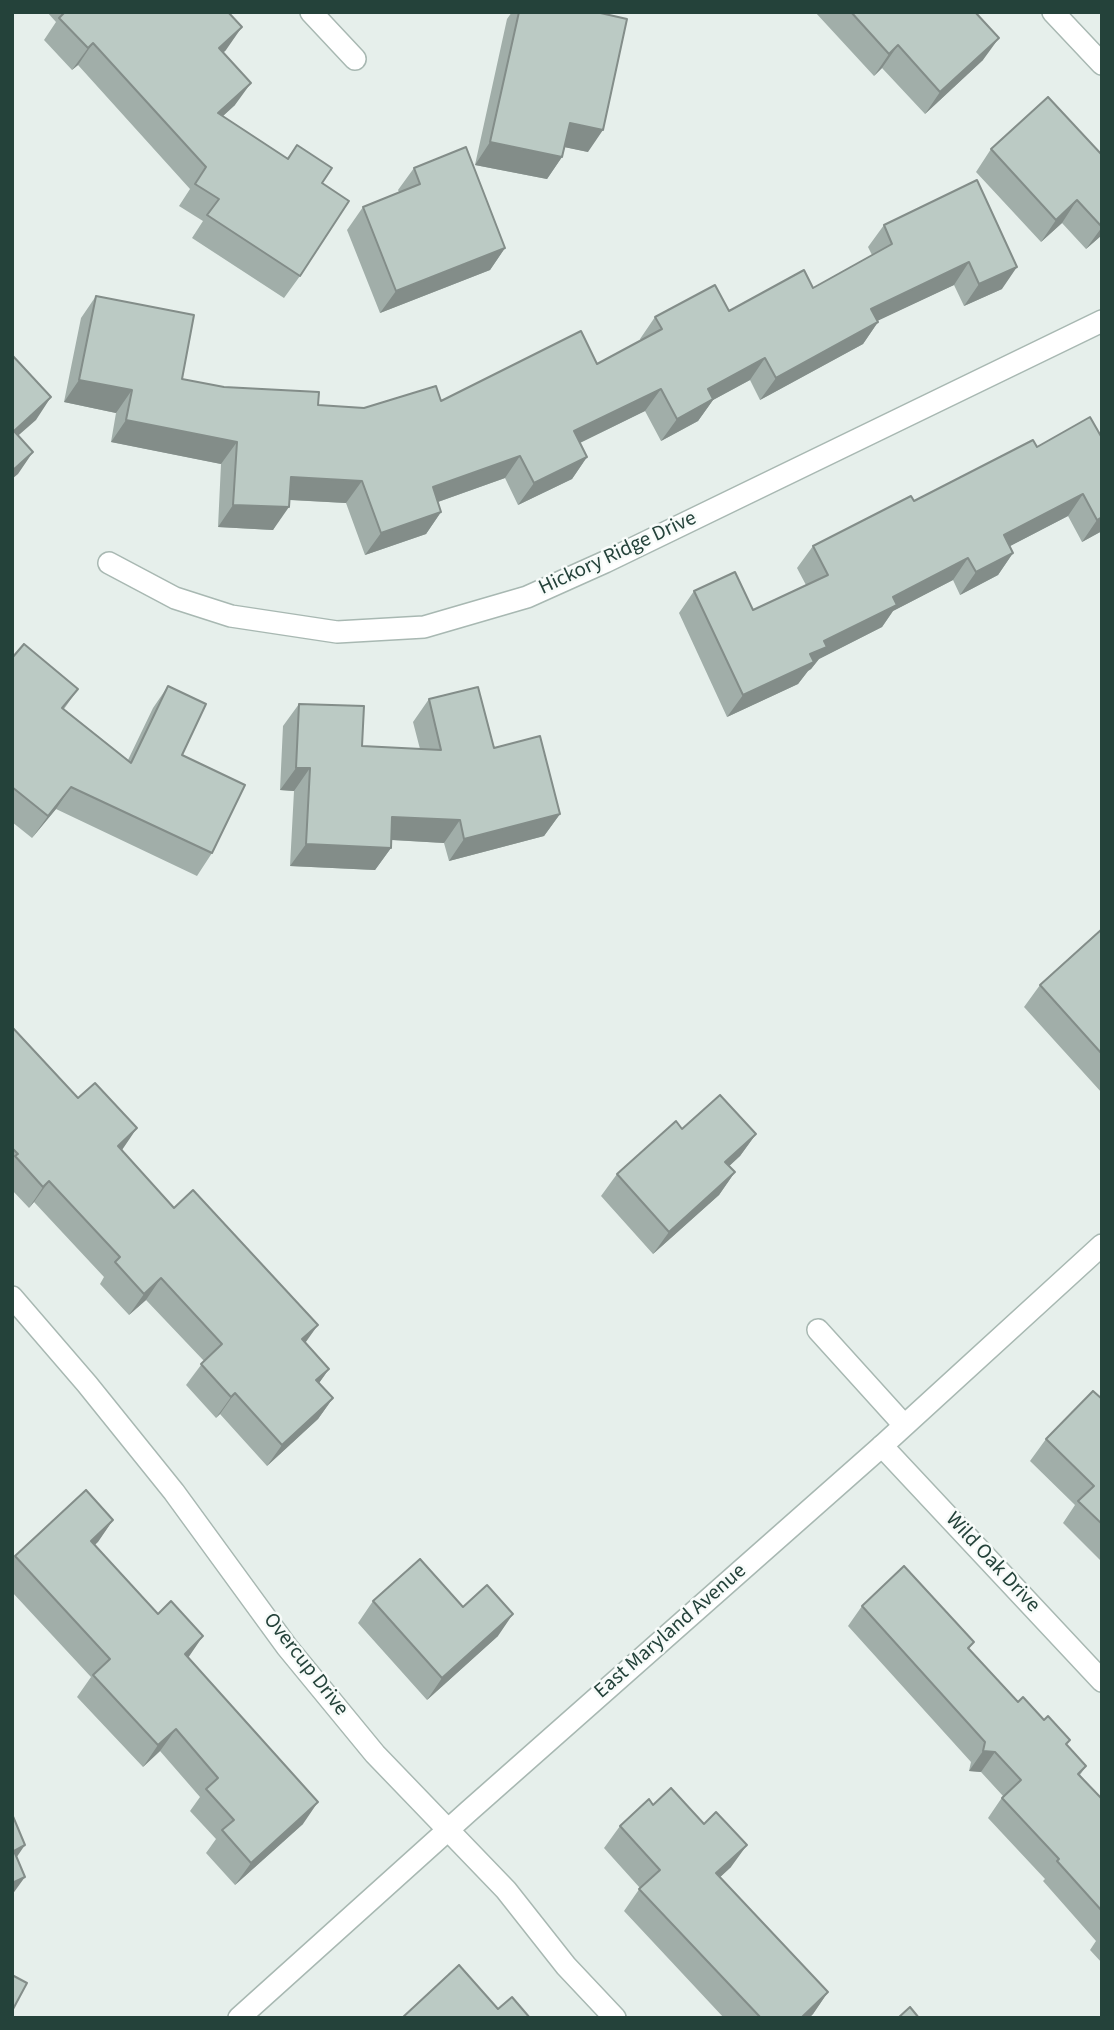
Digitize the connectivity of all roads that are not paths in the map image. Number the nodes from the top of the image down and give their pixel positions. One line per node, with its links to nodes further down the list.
1 (311, 12): 3 (street)
2 (1053, 12): 4 (street)
3 (355, 59)
4 (1102, 64)
5 (1102, 321): 6 (street, Hickory Ridge Drive)
6 (109, 563)
7 (1102, 1245): 10 (street, East Maryland Avenue)
8 (12, 1297): 13 (street, Overcup Drive)
9 (818, 1329): 10 (street)
10 (904, 1424): 11 (street, East Maryland Avenue)
11 (882, 1446): 12 (street, Wild Oak Drive); 13 (street, East Maryland Avenue)
12 (1102, 1681)
13 (448, 1831): 14 (street, East Maryland Avenue); 15 (street, Overcup Drive)
14 (239, 2018)
15 (615, 2018)

